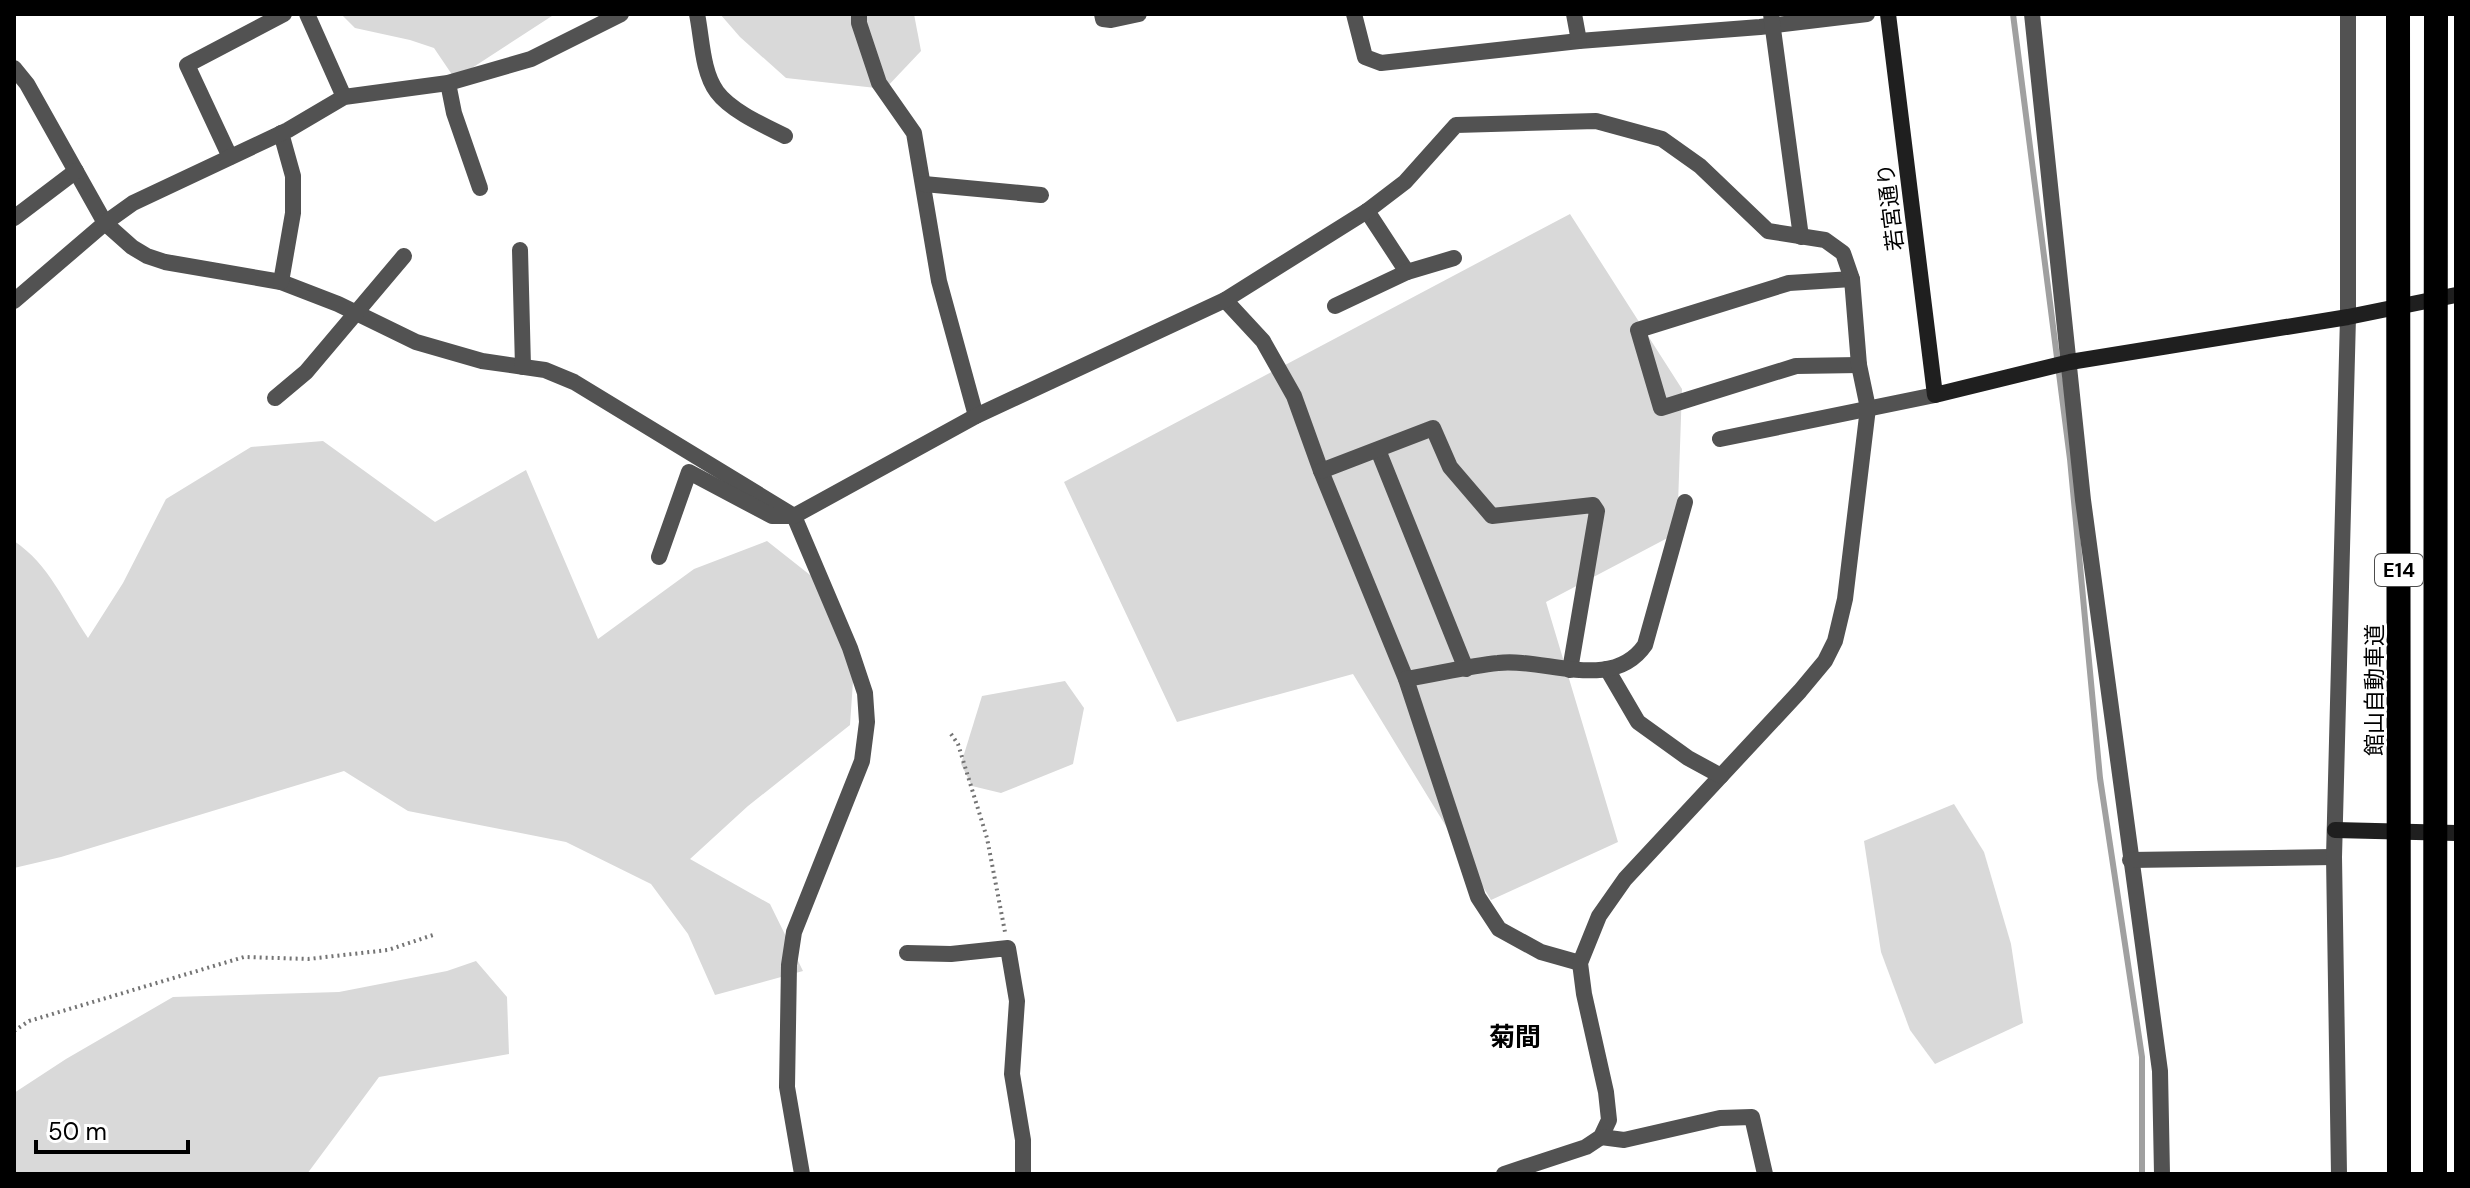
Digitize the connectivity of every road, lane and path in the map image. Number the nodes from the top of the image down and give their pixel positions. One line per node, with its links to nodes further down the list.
1 (284, 14): 23 (street)
2 (307, 14): 20 (street)
3 (621, 14): 19 (street)
4 (697, 14): 22 (street)
5 (859, 14): 25 (street)
6 (1102, 14): 7 (street)
7 (1139, 14)
8 (1354, 14): 17 (street)
9 (1574, 14): 17 (street)
10 (1867, 14): 16 (street)
11 (1888, 14): 47 (street, 若宮通り)
12 (2032, 14): 44 (street)
13 (2348, 14): 43 (street)
14 (2398, 14): 79 (highway, 館山自動車道 / E14)
15 (2436, 14): 80 (highway, E14)
16 (1771, 20): 17 (street); 31 (street)
17 (1579, 41)
18 (14, 68): 24 (street)
19 (448, 83): 20 (street); 26 (street)
20 (344, 97): 21 (street)
21 (281, 133): 23 (street); 37 (street)
22 (785, 136)
23 (230, 157): 30 (street)
24 (76, 171): 29 (street); 30 (street)
25 (924, 184): 27 (street); 50 (street)
26 (480, 188)
27 (1041, 195)
28 (1367, 211): 31 (street); 35 (street); 39 (street)
29 (14, 218)
30 (105, 223): 37 (street); 40 (street)
31 (1801, 237): 36 (street)
32 (520, 250): 46 (street)
33 (404, 256): 42 (street)
34 (1454, 258): 35 (street)
35 (1407, 272): 41 (street)
36 (1852, 279): 45 (street); 45 (street)
37 (281, 282): 42 (street)
38 (2456, 295): 43 (street)
39 (1225, 300): 50 (street); 53 (street)
40 (14, 301)
41 (1335, 306)
42 (357, 313): 46 (street); 48 (street)
43 (2348, 317): 44 (street); 63 (street)
44 (2070, 362): 47 (street); 66 (street)
45 (1859, 365): 49 (street)
46 (523, 367): 55 (street)
47 (1935, 395): 49 (street)
48 (275, 398)
49 (1868, 408): 51 (street); 62 (street)
50 (976, 416): 55 (street)
51 (1720, 439)
52 (1378, 450): 53 (street); 57 (street); 59 (street)
53 (1321, 471): 60 (street)
54 (1685, 502): 58 (street)
55 (794, 516): 56 (street); 73 (street)
56 (659, 557)
57 (1466, 669): 59 (street); 60 (street)
58 (1607, 669): 59 (street); 62 (street)
59 (1570, 670)
60 (1406, 679): 70 (street)
61 (951, 734): 68 (path)
62 (1721, 776): 70 (street)
63 (2335, 830): 64 (street); 65 (street)
64 (2456, 833)
65 (2334, 857): 66 (street); 78 (street)
66 (2130, 860): 77 (street)
67 (436, 934): 71 (path)
68 (1008, 948): 69 (street); 74 (street)
69 (907, 953)
70 (1580, 963): 72 (street)
71 (14, 1031)
72 (1601, 1137): 75 (street); 76 (street)
73 (802, 1174)
74 (1023, 1174)
75 (1504, 1174)
76 (1765, 1174)
77 (2162, 1174)
78 (2339, 1174)
79 (2399, 1174)
80 (2435, 1174)

